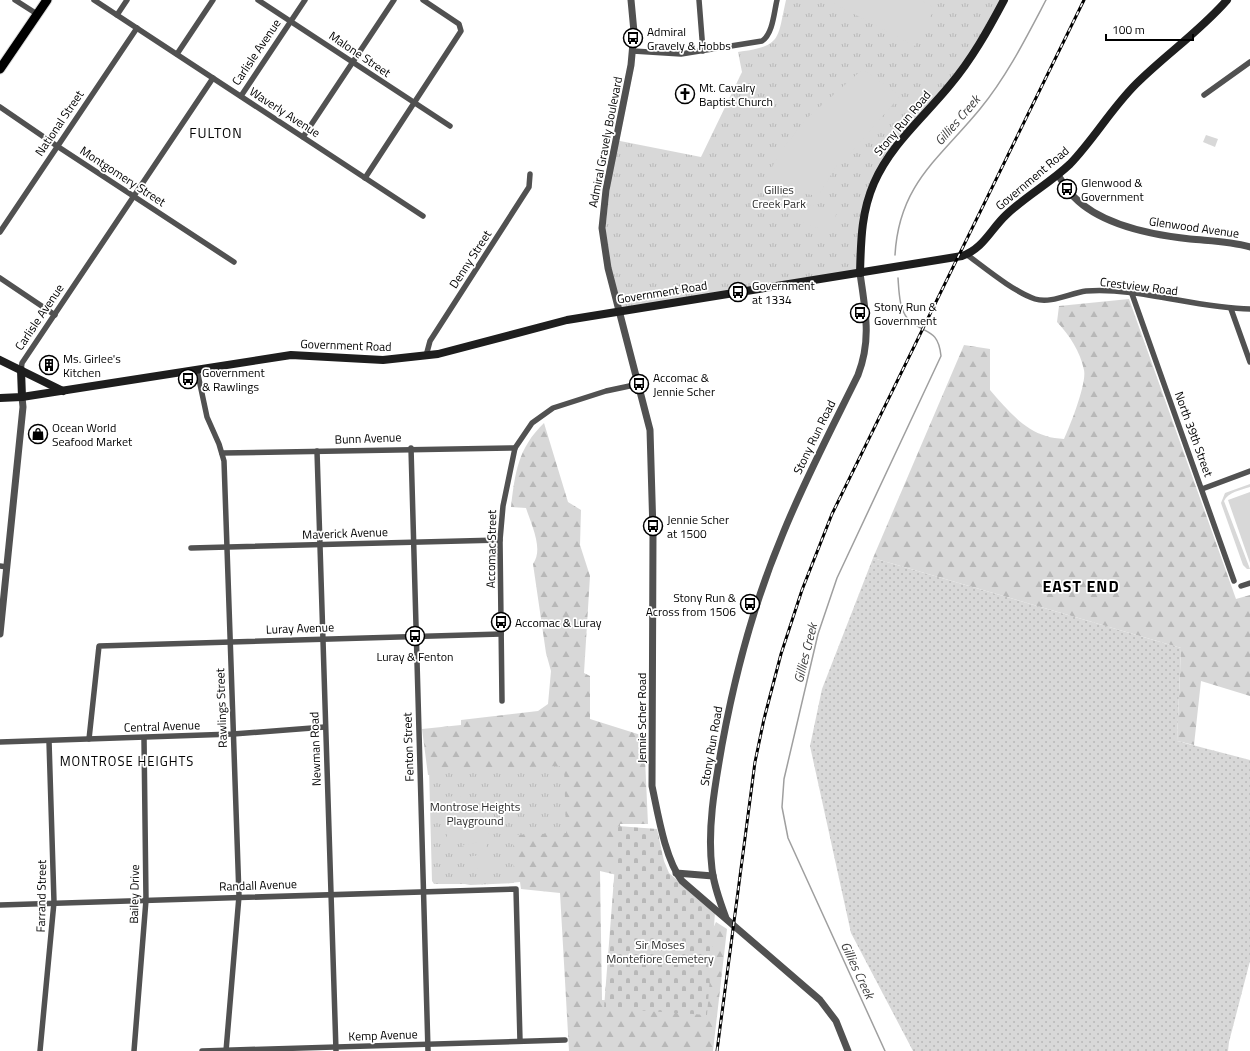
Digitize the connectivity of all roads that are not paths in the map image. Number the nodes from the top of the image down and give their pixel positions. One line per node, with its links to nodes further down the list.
1 (15, 0): 15 (street)
2 (47, 0): 15 (main road)
3 (94, 0): 16 (street, Waverly Avenue)
4 (127, 0): 16 (street)
5 (213, 0): 21 (street)
6 (258, 0): 17 (street, Malone Street)
7 (304, 0): 17 (street, Carlisle Avenue)
8 (394, 0): 22 (street)
9 (423, 0): 28 (street)
10 (632, 0): 19 (street, Admiral Gravely Boulevard)
11 (698, 0): 20 (street)
12 (777, 0): 20 (street)
13 (1004, 0): 42 (main road, Stony Run Road)
14 (1227, 0): 34 (main road, Government Road)
15 (37, 14): 24 (main road)
16 (117, 15): 18 (street, Waverly Avenue)
17 (291, 21): 22 (street, Malone Street); 27 (street, Carlisle Avenue)
18 (137, 28): 21 (street, Waverly Avenue); 32 (street, National Street)
19 (633, 51): 20 (street); 47 (street, Admiral Gravely Boulevard)
20 (703, 52)
21 (177, 54): 25 (street, Waverly Avenue)
22 (353, 62): 28 (street, Malone Street); 31 (street)
23 (1250, 62): 26 (street)
24 (0, 69)
25 (213, 78): 27 (street, Waverly Avenue); 36 (street, Carlisle Avenue)
26 (1204, 95)
27 (241, 96): 31 (street, Waverly Avenue)
28 (414, 103): 30 (street, Malone Street); 35 (street)
29 (0, 107): 32 (street, Montgomery Street)
30 (450, 126)
31 (303, 137): 35 (street, Waverly Avenue)
32 (57, 146): 36 (street, Montgomery Street); 38 (street, National Street)
33 (530, 174): 49 (street, Denny Street)
34 (1058, 175): 39 (street, Glenwood Avenue); 40 (main road, Government Road)
35 (365, 178): 37 (street, Waverly Avenue)
36 (134, 196): 41 (street, Montgomery Street); 48 (street, Carlisle Avenue)
37 (424, 216)
38 (0, 232)
39 (1250, 247)
40 (966, 254): 42 (main road, Government Road); 44 (street, Crestview Road)
41 (234, 262)
42 (860, 273): 47 (main road, Government Road); 86 (street, Stony Run Road)
43 (0, 278): 48 (street)
44 (1132, 294): 45 (street, Crestview Road); 63 (street, North 39th Street)
45 (1231, 309): 46 (street, Crestview Road); 51 (street)
46 (1250, 309)
47 (620, 311): 49 (main road, Government Road); 54 (street, Jennie Scher Road)
48 (55, 315): 52 (street, Carlisle Avenue)
49 (426, 356): 53 (main road, Government Road)
50 (0, 360): 52 (main road)
51 (1250, 362)
52 (22, 370): 55 (main road); 56 (main road, Carlisle Avenue)
53 (197, 370): 55 (main road, Government Road); 61 (street, Rawlings Street)
54 (639, 384): 59 (street, Accomac Street); 85 (street, Jennie Scher Road)
55 (63, 391): 56 (main road, Government Road)
56 (22, 397): 57 (main road, Government Road); 69 (street, Carlisle Avenue)
57 (0, 398)
58 (411, 448): 59 (street, Bunn Avenue); 60 (street, Bunn Avenue); 65 (street, Fenton Street)
59 (515, 448): 64 (street, Accomac Street)
60 (317, 451): 61 (street, Bunn Avenue); 66 (street, Newman Road)
61 (222, 453): 67 (street, Rawlings Street)
62 (1250, 471): 63 (street)
63 (1202, 489): 70 (street, North 39th Street)
64 (500, 540): 65 (street, Maverick Avenue); 74 (street, Accomac Street)
65 (413, 542): 66 (street, Maverick Avenue); 75 (street, Fenton Street)
66 (319, 545): 67 (street, Maverick Avenue); 76 (street, Newman Road)
67 (226, 547): 68 (street, Maverick Avenue); 77 (street, Rawlings Street)
68 (191, 548)
69 (4, 566): 73 (street, Carlisle Avenue)
70 (1234, 581)
71 (1250, 583): 72 (street)
72 (1241, 586)
73 (0, 634)
74 (502, 634): 75 (street, Luray Avenue); 78 (street, Accomac Street)
75 (415, 636): 76 (street, Luray Avenue); 87 (street, Fenton Street)
76 (323, 639): 77 (street, Luray Avenue); 79 (street, Newman Road)
77 (229, 641): 80 (street, Rawlings Street); 82 (street, Luray Avenue)
78 (502, 701)
79 (325, 727): 80 (street, Central Avenue); 88 (street, Newman Road)
80 (233, 734): 81 (street, Central Avenue); 89 (street, Rawlings Street)
81 (144, 738): 82 (street, Central Avenue); 90 (street, Bailey Drive)
82 (89, 739): 83 (street, Central Avenue)
83 (49, 741): 84 (street, Central Avenue); 91 (street, Farrand Street)
84 (0, 742)
85 (676, 873): 86 (street); 93 (street, Jennie Scher Road)
86 (713, 876): 93 (street, Stony Run Road)
87 (424, 891): 88 (street, Randall Avenue); 95 (street, Randall Avenue); 96 (street, Fenton Street)
88 (332, 894): 89 (street, Randall Avenue); 97 (street, Newman Road)
89 (239, 896): 90 (street, Randall Avenue); 101 (street, Rawlings Street)
90 (146, 900): 91 (street, Randall Avenue); 99 (street, Bailey Drive)
91 (54, 902): 92 (street, Randall Avenue); 98 (street, Farrand Street)
92 (0, 905)
93 (726, 918): 103 (street, Jennie Scher Road)
94 (565, 1040): 95 (street, Kemp Avenue)
95 (520, 1041): 96 (street, Kemp Avenue)
96 (427, 1044): 97 (street, Kemp Avenue); 102 (street, Fenton Street)
97 (335, 1049): 101 (street, Kemp Avenue)
98 (40, 1051)
99 (134, 1051)
100 (202, 1051): 101 (street, Kemp Avenue)
101 (226, 1051)
102 (428, 1051)
103 (848, 1051)

